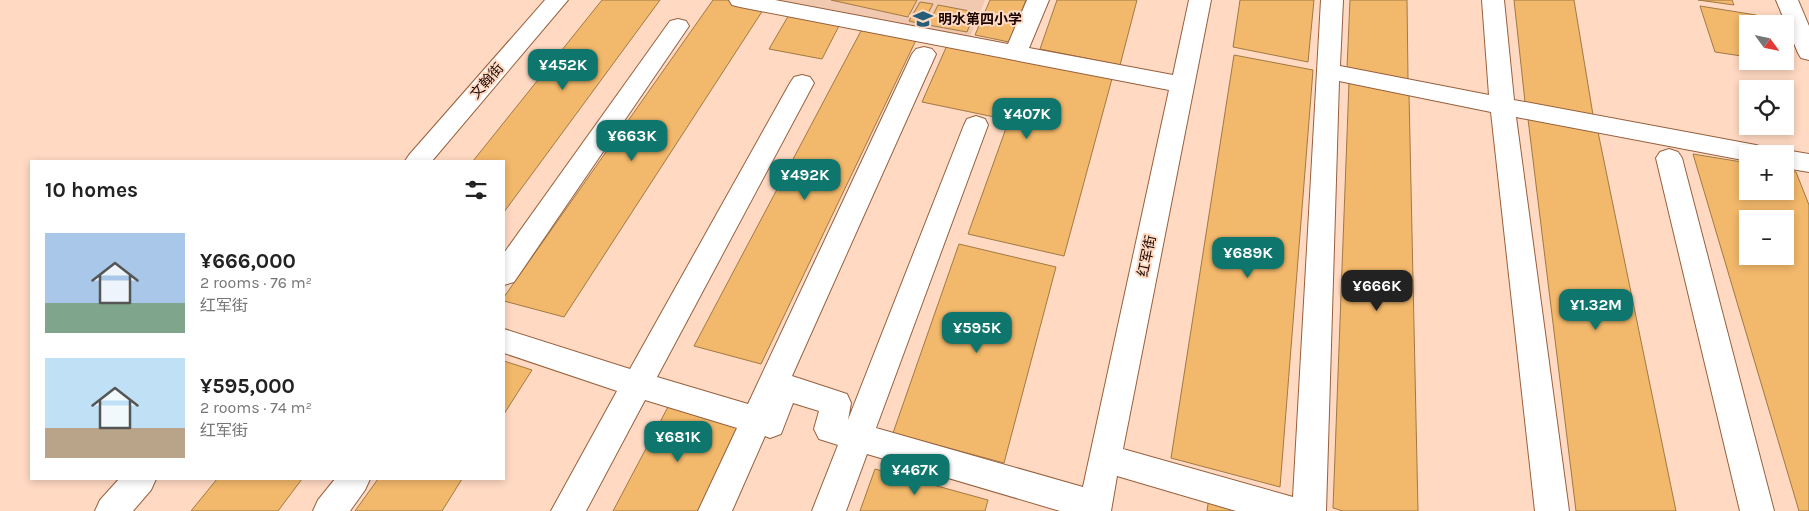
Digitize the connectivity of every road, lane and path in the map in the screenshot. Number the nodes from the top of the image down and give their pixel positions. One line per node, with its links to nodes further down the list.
1 (557, 0): 19 (street, 文翰街)
2 (740, 0): 14 (street)
3 (1038, 0): 9 (street)
4 (1200, 0): 14 (street, 红军街)
5 (1332, 0): 12 (street)
6 (1493, 0): 15 (street)
7 (1787, 0): 10 (street)
8 (678, 26): 22 (street)
9 (1018, 48)
10 (1809, 53)
11 (924, 54): 25 (street)
12 (1328, 71): 15 (street); 37 (street)
13 (802, 83): 24 (street)
14 (1183, 85): 27 (street, 红军街)
15 (1502, 105): 17 (street); 38 (street)
16 (976, 125): 26 (street)
17 (1739, 151)
18 (1669, 158): 39 (street)
19 (419, 160)
20 (1794, 160): 21 (street)
21 (1809, 163)
22 (505, 273)
23 (505, 341): 24 (street)
24 (639, 384): 25 (street); 33 (street)
25 (757, 420): 26 (street); 34 (street)
26 (857, 437): 30 (street); 35 (street)
27 (1105, 458): 30 (street, 红军街); 36 (street)
28 (139, 480): 31 (street)
29 (353, 480): 32 (street)
30 (1094, 508)
31 (112, 511)
32 (330, 511)
33 (568, 511)
34 (715, 511)
35 (829, 511)
36 (1288, 511)
37 (1309, 511)
38 (1552, 511)
39 (1757, 511)

